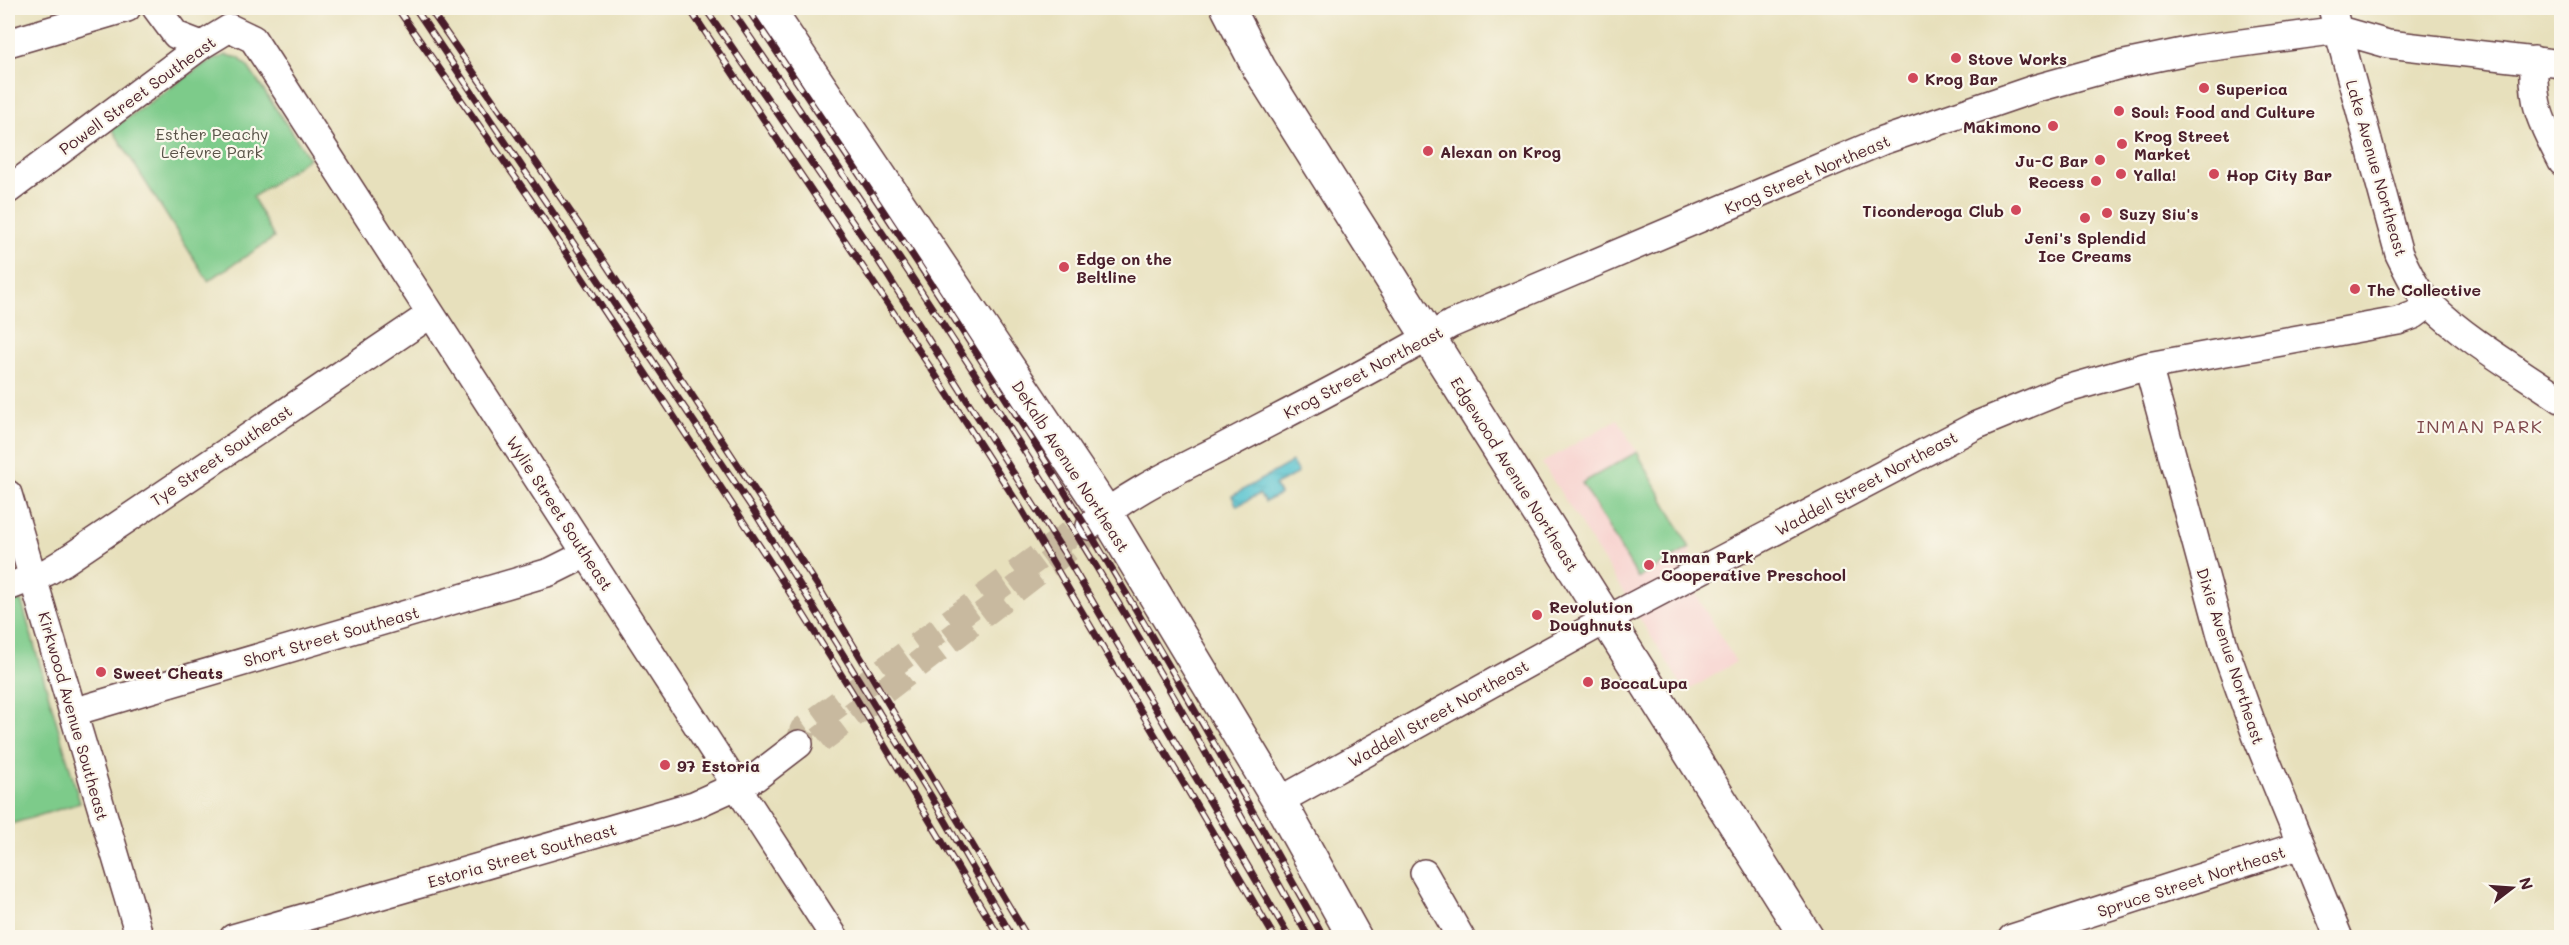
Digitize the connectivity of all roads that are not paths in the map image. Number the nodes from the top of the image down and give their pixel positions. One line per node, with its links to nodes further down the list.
1 (127, 8): 6 (street)
2 (156, 8): 7 (street)
3 (767, 8): 19 (main road, DeKalb Avenue Northeast)
4 (1228, 8): 15 (main road, Edgewood Avenue Northeast)
5 (2335, 19): 8 (street, Krog Street Northeast); 13 (street, Lake Avenue Northeast); 15 (street, Krog Street Northeast)
6 (8, 43)
7 (202, 45): 10 (street, Powell Street Southeast); 12 (street, Powell Street Southeast)
8 (2534, 60): 9 (street, Krog Street Northeast); 11 (street)
9 (2562, 64)
10 (284, 88): 14 (street, Wylie Street Southeast)
11 (2562, 162)
12 (8, 190)
13 (2429, 304): 16 (street, Waddell Street Northeast); 17 (street, Lake Avenue Northeast)
14 (430, 314): 20 (street, Wylie Street Southeast); 21 (street, Tye Street Southeast)
15 (1429, 337): 19 (street, Krog Street Northeast); 23 (main road, Edgewood Avenue Northeast)
16 (2148, 366): 23 (street, Waddell Street Northeast); 28 (street, Dixie Avenue Northeast)
17 (2562, 400)
18 (8, 494): 21 (street, Kirkwood Avenue Southeast)
19 (1097, 519): 27 (main road, DeKalb Avenue Northeast)
20 (586, 554): 24 (street, Short Street Southeast); 26 (street, Wylie Street Southeast)
21 (33, 577): 22 (street, Tye Street Southeast); 24 (street, Kirkwood Avenue Southeast)
22 (8, 587)
23 (1606, 620): 27 (street, Waddell Street Northeast); 35 (main road, Edgewood Avenue Northeast)
24 (73, 712): 30 (street, Kirkwood Avenue Southeast)
25 (799, 744): 26 (street, Estoria Street Southeast)
26 (737, 787): 31 (street, Estoria Street Southeast); 32 (street, Wylie Street Southeast)
27 (1279, 801): 33 (main road, DeKalb Avenue Northeast)
28 (2301, 846): 36 (street, Spruce Street Northeast); 37 (street, Dixie Avenue Northeast)
29 (1424, 873): 34 (street)
30 (140, 938)
31 (233, 938)
32 (835, 938)
33 (1354, 938)
34 (1461, 938)
35 (1808, 938)
36 (2012, 938)
37 (2340, 938)

